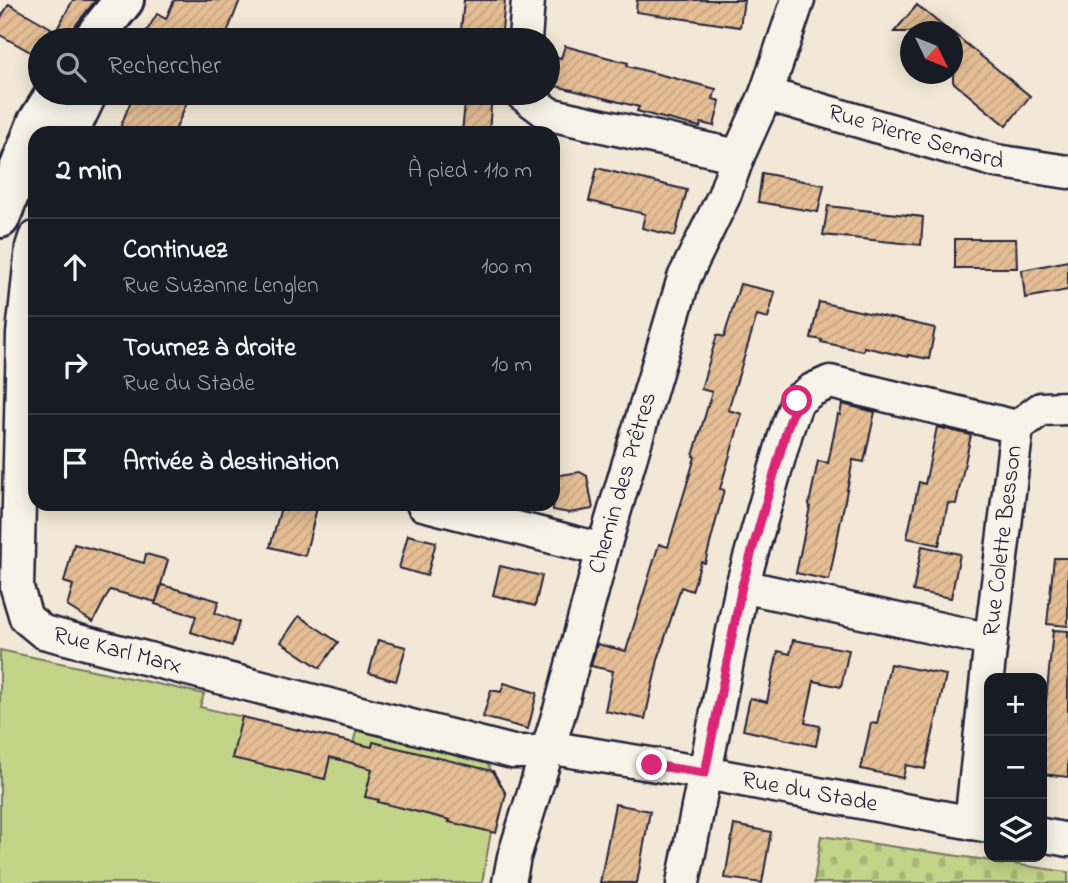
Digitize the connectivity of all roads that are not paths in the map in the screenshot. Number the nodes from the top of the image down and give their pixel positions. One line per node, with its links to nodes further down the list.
1 (527, 0): 5 (street)
2 (798, 0): 6 (street, Chemin des Prêtres)
3 (120, 15): 4 (street)
4 (105, 28)
5 (525, 28)
6 (766, 94): 13 (street, Chemin des Prêtres); 14 (street, Rue Pierre Semard)
7 (48, 105): 10 (street)
8 (85, 105): 11 (street)
9 (537, 105): 13 (street)
10 (36, 126)
11 (75, 126)
12 (28, 146): 15 (street)
13 (738, 156): 20 (street, Chemin des Prêtres)
14 (1068, 172)
15 (0, 218)
16 (28, 286): 23 (street, Rue Karl Marx)
17 (1068, 408): 18 (street)
18 (1017, 428): 21 (street); 22 (street, Rue Colette Besson)
19 (450, 511): 20 (street)
20 (603, 550): 23 (street, Chemin des Prêtres)
21 (742, 586): 22 (street); 24 (street)
22 (991, 640): 25 (street, Rue Colette Besson)
23 (546, 752): 24 (street, Rue du Stade); 28 (street, Chemin des Prêtres)
24 (705, 773): 25 (street, Rue du Stade); 29 (street)
25 (980, 825)
26 (1047, 836): 27 (street)
27 (1068, 840)
28 (509, 883)
29 (683, 883)

